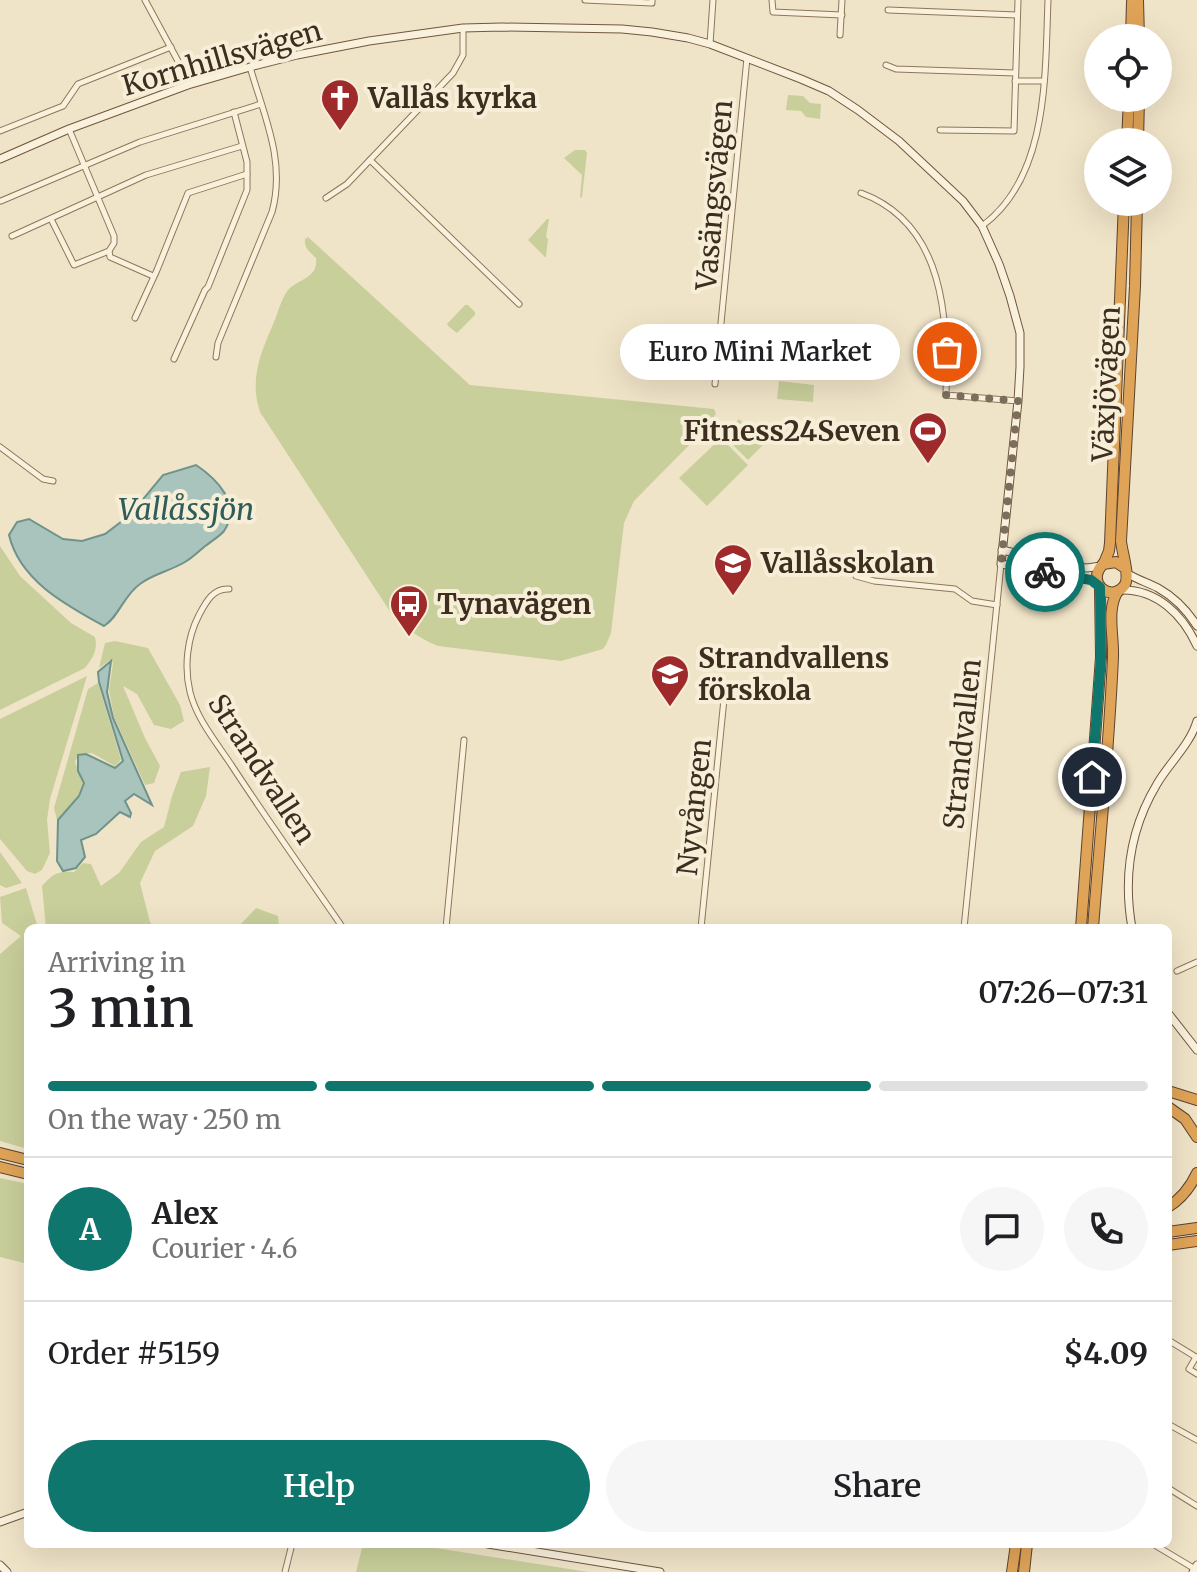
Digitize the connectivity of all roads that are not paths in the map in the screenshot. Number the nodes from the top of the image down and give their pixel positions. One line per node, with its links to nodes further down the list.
1 (145, 0): 19 (street)
2 (652, 0): 10 (street)
3 (713, 0): 18 (street)
4 (772, 0): 12 (street)
5 (842, 0): 12 (street)
6 (1018, 0): 13 (street)
7 (1048, 0): 25 (street)
8 (1132, 0): 14 (highway)
9 (1138, 0): 15 (highway)
10 (585, 1)
11 (888, 10): 13 (street)
12 (842, 15): 17 (street)
13 (1017, 15): 23 (street)
14 (1131, 24)
15 (1139, 24)
16 (463, 28): 18 (street, Kornhillsvägen); 22 (street, Kornhillsvägen); 34 (street)
17 (840, 35)
18 (710, 44): 20 (street, Kornhillsvägen)
19 (171, 47): 26 (street); 31 (street)
20 (747, 58): 44 (street, Kornhillsvägen); 52 (street, Vasängsvägen)
21 (886, 65): 23 (street)
22 (250, 67): 26 (street, Kornhillsvägen); 27 (street)
23 (1015, 73): 24 (street)
24 (1015, 81): 25 (street); 30 (street)
25 (1044, 81): 44 (street)
26 (188, 85): 29 (street, Kornhillsvägen)
27 (261, 104): 28 (street); 50 (street)
28 (234, 112): 32 (street); 35 (street)
29 (69, 129): 33 (street, Kornhillsvägen); 35 (street)
30 (940, 130)
31 (0, 131)
32 (242, 146): 36 (street); 38 (street)
33 (0, 159)
34 (370, 160): 39 (street); 48 (street)
35 (85, 165): 38 (street); 40 (street)
36 (247, 174): 47 (street); 51 (street)
37 (861, 193): 53 (street)
38 (97, 196): 43 (street); 46 (street)
39 (326, 198)
40 (1, 201)
41 (1123, 216): 58 (highway, Växjövägen)
42 (1137, 216): 59 (highway, Växjövägen)
43 (51, 219): 45 (street); 46 (street)
44 (982, 226): 53 (street, Kornhillsvägen)
45 (12, 236)
46 (110, 254): 47 (street)
47 (153, 276): 49 (street)
48 (519, 304)
49 (135, 318)
50 (216, 357)
51 (174, 359)
52 (715, 384)
53 (1018, 401): 56 (street, Kornhillsvägen)
54 (0, 447): 55 (street)
55 (53, 481)
56 (1002, 550): 57 (street, Kornhillsvägen); 58 (street)
57 (1001, 564): 61 (street); 64 (street, Strandvallen)
58 (1103, 564): 59 (highway); 61 (highway, Växjövägen)
59 (1126, 570): 63 (highway, Växjövägen); 65 (street)
60 (856, 576): 64 (street)
61 (1099, 585): 63 (highway); 74 (highway, Växjövägen)
62 (229, 589): 70 (street, Strandvallen)
63 (1119, 590): 65 (street); 75 (highway, Växjövägen)
64 (997, 605): 73 (street, Strandvallen)
65 (1195, 628): 66 (street)
66 (1197, 646)
67 (725, 689): 72 (street, Nyvången)
68 (1197, 721): 76 (street)
69 (464, 740): 71 (street)
70 (340, 924)
71 (446, 924)
72 (701, 924)
73 (964, 924)
74 (1081, 924)
75 (1093, 924)
76 (1131, 924)
77 (1197, 962): 78 (street)
78 (1177, 971)
79 (1172, 1018): 80 (street)
80 (1197, 1050)
81 (1172, 1092): 82 (highway)
82 (1197, 1100)
83 (1172, 1110): 84 (highway)
84 (1197, 1137)
85 (0, 1153): 86 (highway)
86 (24, 1159)
87 (0, 1167): 88 (highway)
88 (24, 1173)
89 (1197, 1173): 90 (highway)
90 (1172, 1204)
91 (1197, 1228): 92 (highway)
92 (1172, 1231)
93 (1197, 1241): 94 (highway)
94 (1172, 1244)
95 (1172, 1342): 96 (street)
96 (1197, 1374)
97 (1172, 1426): 98 (street)
98 (1197, 1440)
99 (1172, 1490): 100 (street)
100 (1197, 1506)
101 (24, 1513): 102 (street)
102 (0, 1522)
103 (291, 1548): 111 (street)
104 (513, 1548): 112 (street)
105 (1015, 1548): 113 (highway)
106 (1027, 1548): 114 (highway)
107 (1160, 1548): 109 (street)
108 (0, 1565): 110 (street)
109 (1195, 1569)
110 (7, 1572)
111 (285, 1572)
112 (660, 1572)
113 (1012, 1572)
114 (1024, 1572)

